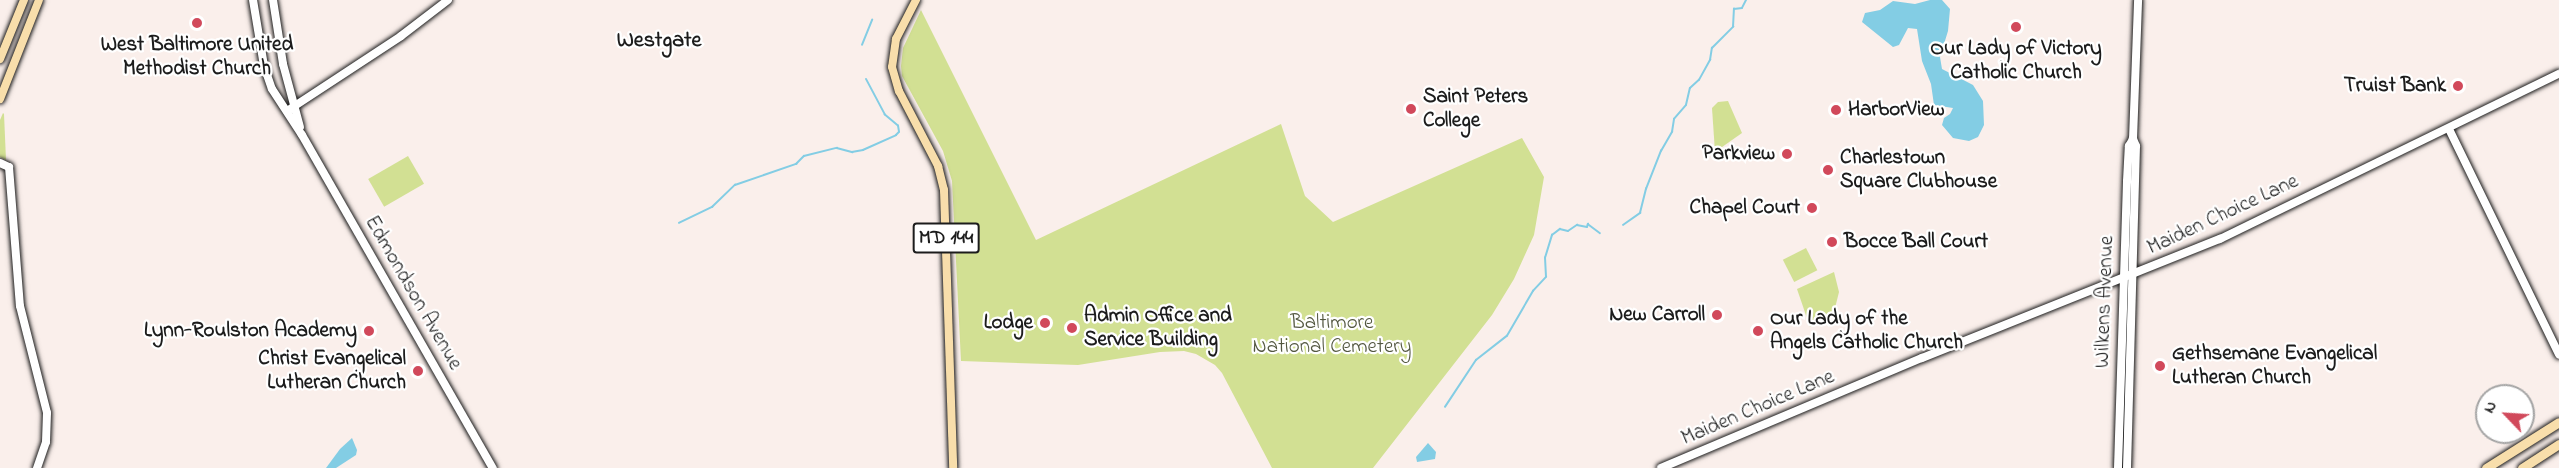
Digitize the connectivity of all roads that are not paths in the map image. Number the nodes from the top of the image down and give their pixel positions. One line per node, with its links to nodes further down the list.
1 (24, 0): 8 (main road)
2 (39, 0): 10 (main road)
3 (253, 0): 11 (main road, Edmondson Avenue)
4 (273, 0): 11 (main road, Edmondson Avenue)
5 (448, 0): 11 (main road)
6 (916, 0): 20 (main road, MD 144)
7 (2138, 0): 14 (main road, Wilkens Avenue)
8 (0, 59)
9 (2559, 74): 12 (main road, Maiden Choice Lane)
10 (0, 99)
11 (290, 110): 19 (main road, Edmondson Avenue)
12 (2449, 129): 14 (main road, Maiden Choice Lane); 15 (main road)
13 (0, 163): 18 (main road)
14 (2128, 277): 21 (main road, Maiden Choice Lane); 22 (main road, Wilkens Avenue); 23 (main road, Wilkens Avenue)
15 (2559, 355)
16 (2559, 422): 24 (highway)
17 (2559, 444): 25 (highway)
18 (37, 468)
19 (493, 468)
20 (953, 468)
21 (1661, 468)
22 (2118, 468)
23 (2127, 468)
24 (2486, 468)
25 (2522, 468)

